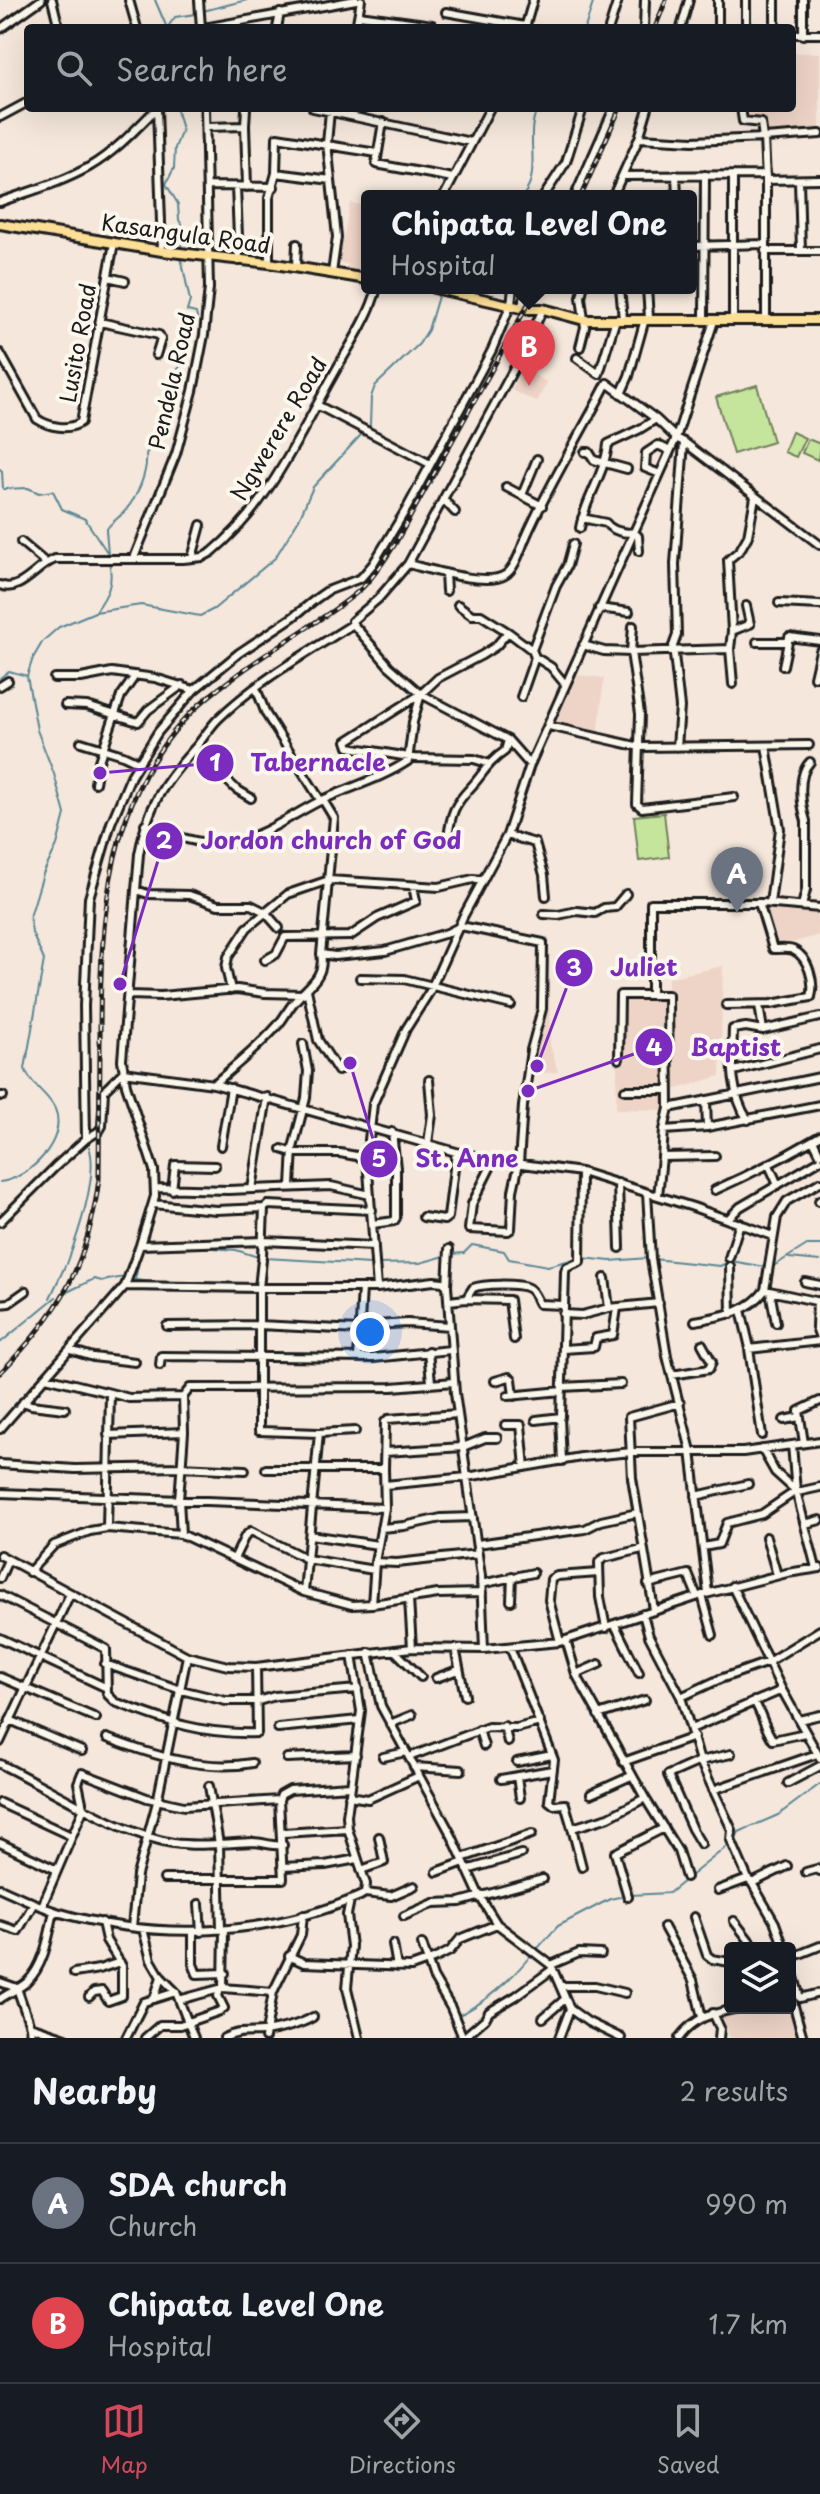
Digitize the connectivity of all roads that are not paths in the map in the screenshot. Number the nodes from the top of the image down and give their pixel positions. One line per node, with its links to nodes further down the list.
1 (41, 0): 34 (street)
2 (52, 0): 18 (street)
3 (129, 0): 19 (street)
4 (199, 0): 20 (street)
5 (359, 0): 15 (street); 16 (street)
6 (533, 0): 27 (street)
7 (618, 0): 28 (street)
8 (645, 0): 29 (street)
9 (689, 0): 30 (street)
10 (718, 0): 31 (street)
11 (746, 0): 32 (street)
12 (775, 0): 33 (street)
13 (803, 0): 37 (street)
14 (446, 12): 26 (street)
15 (280, 13): 17 (street); 23 (street)
16 (359, 15): 24 (street); 25 (street)
17 (249, 19): 21 (street); 22 (street)
18 (58, 24)
19 (136, 24)
20 (202, 24)
21 (223, 24)
22 (248, 24)
23 (278, 24)
24 (357, 24)
25 (406, 24)
26 (509, 24)
27 (526, 24)
28 (610, 24)
29 (644, 24)
30 (682, 24)
31 (718, 24)
32 (746, 24)
33 (775, 24)
34 (0, 29)
35 (796, 34): 37 (street)
36 (820, 34): 37 (street)
37 (803, 35)
38 (24, 104): 50 (street)
39 (153, 112): 79 (street)
40 (157, 112): 87 (street)
41 (205, 112): 53 (street, Pendela Road)
42 (246, 112): 52 (street)
43 (330, 112): 58 (street)
44 (335, 112): 51 (street)
45 (488, 112): 57 (street)
46 (582, 112): 75 (street)
47 (612, 112): 76 (street)
48 (647, 112): 55 (street)
49 (742, 112): 56 (street)
50 (0, 117)
51 (383, 122): 57 (street); 59 (street)
52 (245, 126): 53 (street); 72 (street)
53 (207, 127): 70 (street, Pendela Road)
54 (820, 134): 56 (street)
55 (639, 138): 56 (street); 64 (street)
56 (764, 138): 66 (street)
57 (471, 142): 65 (street)
58 (327, 143): 59 (street); 60 (street); 68 (street)
59 (377, 153): 65 (street)
60 (276, 173): 68 (street); 73 (street)
61 (676, 175): 62 (street); 64 (street); 78 (street)
62 (705, 175): 63 (street); 85 (street)
63 (733, 175): 66 (street); 83 (street)
64 (622, 176): 77 (street)
65 (453, 178): 74 (street)
66 (766, 178): 69 (street); 86 (street)
67 (820, 179): 69 (street)
68 (331, 180): 94 (street)
69 (799, 180): 88 (street)
70 (207, 186): 71 (street); 90 (street, Pendela Road)
71 (236, 187): 72 (street); 91 (street)
72 (247, 187): 73 (street)
73 (274, 187): 92 (street)
74 (447, 190)
75 (548, 190)
76 (578, 190)
77 (616, 190)
78 (677, 190)
79 (0, 202)
80 (0, 224): 81 (main road, Kasangula Road)
81 (114, 243): 87 (main road, Kasangula Road); 95 (street, Lusito Road)
82 (297, 244): 93 (street)
83 (732, 245): 85 (street); 86 (street); 110 (street)
84 (697, 246): 85 (street)
85 (705, 246): 113 (street)
86 (765, 247): 88 (street); 111 (street)
87 (162, 251): 90 (main road, Kasangula Road)
88 (801, 251): 89 (street)
89 (820, 251)
90 (208, 257): 91 (main road, Kasangula Road); 148 (street, Pendela Road)
91 (239, 261): 92 (main road, Kasangula Road)
92 (269, 263): 93 (main road, Kasangula Road)
93 (296, 267): 94 (main road, Kasangula Road)
94 (332, 273): 96 (main road, Kasangula Road)
95 (108, 277): 97 (street); 115 (street, Lusito Road)
96 (361, 278)
97 (125, 281)
98 (375, 294): 123 (street, Ngwerere Road)
99 (464, 294): 105 (main road)
100 (512, 294): 105 (street)
101 (526, 294): 106 (street)
102 (582, 294): 112 (street)
103 (620, 294): 109 (street)
104 (647, 294): 108 (street)
105 (511, 304): 106 (main road); 131 (street)
106 (521, 307): 107 (main road)
107 (543, 309): 112 (main road); 137 (street)
108 (647, 318): 109 (main road); 113 (main road); 122 (street)
109 (619, 319): 112 (main road); 120 (street)
110 (733, 319): 111 (main road); 113 (main road)
111 (766, 319): 114 (main road)
112 (584, 320): 116 (street)
113 (709, 320): 125 (street)
114 (820, 320)
115 (100, 322): 117 (street, Lusito Road); 118 (street)
116 (580, 347)
117 (0, 353)
118 (156, 355)
119 (577, 358): 120 (street)
120 (599, 374): 121 (street)
121 (607, 383): 122 (street); 138 (street)
122 (621, 394): 124 (street)
123 (317, 405): 131 (street); 149 (street, Ngwerere Road)
124 (656, 419): 125 (street); 130 (street)
125 (676, 438): 126 (street); 127 (street)
126 (684, 442): 136 (street); 170 (street)
127 (670, 451): 133 (street); 133 (street)
128 (585, 452): 130 (street)
129 (537, 459): 135 (street)
130 (603, 463): 132 (street); 140 (street)
131 (430, 464): 184 (street)
132 (627, 469)
133 (660, 474): 143 (street)
134 (506, 487): 135 (street)
135 (522, 495): 138 (street)
136 (755, 497): 146 (street); 163 (street)
137 (443, 499): 139 (street); 151 (street)
138 (542, 506): 152 (street)
139 (455, 512)
140 (582, 518): 142 (street); 143 (street)
141 (201, 525): 149 (street)
142 (580, 528)
143 (633, 532): 147 (street); 159 (street)
144 (21, 542): 150 (street)
145 (573, 544): 173 (street)
146 (820, 545)
147 (639, 551)
148 (134, 558): 149 (street); 150 (street)
149 (192, 558)
150 (46, 563): 153 (street)
151 (408, 564): 152 (street); 161 (street)
152 (445, 573): 154 (street)
153 (0, 585)
154 (446, 591)
155 (779, 603): 157 (street)
156 (458, 605): 164 (street)
157 (820, 605)
158 (746, 606): 163 (street)
159 (599, 608): 160 (street); 168 (street)
160 (629, 612)
161 (353, 624): 183 (street); 185 (street)
162 (633, 626): 172 (street)
163 (732, 631): 169 (street)
164 (508, 632): 173 (street); 185 (street)
165 (757, 642): 166 (street)
166 (788, 642): 167 (street); 174 (street)
167 (820, 642)
168 (583, 645): 172 (street); 179 (street)
169 (730, 649): 170 (street); 180 (street)
170 (675, 651): 172 (street); 195 (street)
171 (820, 651): 175 (street)
172 (631, 652): 194 (street)
173 (533, 653): 179 (street); 186 (street)
174 (783, 666)
175 (820, 675)
176 (135, 676): 177 (street); 181 (street); 188 (street)
177 (54, 678)
178 (8, 681): 182 (street)
179 (565, 684): 189 (street)
180 (733, 684)
181 (182, 685): 184 (street); 188 (street)
182 (0, 686)
183 (256, 688): 197 (street); 206 (street)
184 (194, 690): 199 (street)
185 (421, 694): 190 (street); 198 (street); 198 (street)
186 (521, 697)
187 (65, 705): 188 (street)
188 (116, 714): 196 (street)
189 (549, 726): 194 (street); 202 (street)
190 (508, 740): 201 (street); 202 (street)
191 (81, 742): 196 (street)
192 (809, 745): 193 (street)
193 (766, 746): 195 (street); 217 (street)
194 (640, 747): 195 (street); 204 (street)
195 (677, 747)
196 (105, 749): 199 (street); 203 (street)
197 (194, 749): 205 (street); 207 (street)
198 (410, 756): 201 (street); 206 (street)
199 (138, 762): 262 (street)
200 (810, 762): 218 (street)
201 (487, 763): 209 (street)
202 (530, 765): 208 (street)
203 (95, 783)
204 (734, 797)
205 (251, 798)
206 (322, 800): 207 (street); 210 (street)
207 (145, 824): 213 (street)
208 (507, 835): 211 (street); 215 (street)
209 (448, 838)
210 (329, 880): 212 (street); 220 (street); 224 (street)
211 (483, 880): 212 (street); 222 (street)
212 (413, 886): 224 (street)
213 (136, 890): 220 (street); 230 (street)
214 (626, 894): 221 (street)
215 (546, 896)
216 (759, 903): 217 (street); 232 (street); 235 (street)
217 (770, 903): 218 (street)
218 (802, 906): 219 (street)
219 (820, 908)
220 (265, 912): 223 (street); 229 (street)
221 (544, 914)
222 (461, 926): 225 (street); 228 (street); 274 (street)
223 (279, 928)
224 (323, 938): 225 (street); 226 (street)
225 (321, 954): 231 (street)
226 (265, 960)
227 (360, 978): 228 (street)
228 (433, 985): 233 (street); 257 (street)
229 (231, 990): 230 (street); 231 (street)
230 (127, 992): 243 (street)
231 (305, 992): 241 (street); 246 (street)
232 (651, 995): 240 (street); 249 (street)
233 (511, 1005)
234 (726, 1005): 235 (street)
235 (759, 1005): 237 (street)
236 (820, 1017): 237 (street)
237 (763, 1030): 242 (street)
238 (303, 1044): 254 (street)
239 (820, 1049): 242 (street)
240 (619, 1059)
241 (338, 1071)
242 (734, 1071): 250 (street)
243 (123, 1072): 246 (street); 262 (street); 282 (street)
244 (820, 1077): 250 (street)
245 (429, 1080): 263 (street)
246 (214, 1084): 247 (street)
247 (231, 1088): 251 (street); 264 (street)
248 (625, 1090): 249 (street)
249 (668, 1090): 255 (street)
250 (736, 1094): 252 (street); 256 (street)
251 (267, 1097): 254 (street); 283 (street)
252 (706, 1100): 255 (street); 258 (street)
253 (820, 1105): 256 (street)
254 (304, 1107): 257 (street); 267 (street)
255 (669, 1108): 259 (street)
256 (748, 1120): 258 (street)
257 (369, 1127): 260 (street); 271 (street)
258 (707, 1127): 259 (street)
259 (664, 1130): 270 (street)
260 (392, 1132): 263 (street); 296 (street)
261 (817, 1138): 268 (street); 275 (street)
262 (86, 1139): 294 (street)
263 (428, 1143): 266 (street)
264 (221, 1146)
265 (282, 1149): 267 (street)
266 (456, 1152): 272 (street); 292 (street)
267 (294, 1153): 271 (street); 281 (street)
268 (820, 1154)
269 (715, 1156): 270 (street)
270 (662, 1157): 288 (street)
271 (367, 1158): 287 (street)
272 (494, 1160): 274 (street); 274 (street)
273 (820, 1160): 280 (street)
274 (519, 1163): 277 (street)
275 (769, 1165): 280 (street); 285 (street)
276 (215, 1166): 284 (street)
277 (581, 1172): 279 (street); 320 (street)
278 (820, 1182): 297 (street)
279 (618, 1183): 286 (street); 301 (street)
280 (778, 1185): 293 (street)
281 (291, 1186): 283 (street); 287 (street)
282 (156, 1188): 284 (street); 289 (street)
283 (252, 1189): 284 (street)
284 (172, 1190)
285 (715, 1190)
286 (647, 1193): 288 (street); 318 (street)
287 (370, 1195): 291 (street)
288 (658, 1196): 293 (street)
289 (153, 1204): 290 (street); 299 (street)
290 (264, 1208): 291 (street); 298 (street)
291 (372, 1210): 296 (street)
292 (423, 1217)
293 (728, 1219): 295 (street)
294 (0, 1222)
295 (740, 1223): 297 (street); 303 (street)
296 (373, 1224): 300 (street)
297 (773, 1236): 313 (street)
298 (264, 1241): 299 (street); 300 (street); 310 (street)
299 (140, 1245): 308 (street)
300 (374, 1246): 312 (street)
301 (620, 1248)
302 (449, 1249): 309 (street)
303 (729, 1258)
304 (730, 1266): 324 (street)
305 (605, 1278): 321 (street)
306 (805, 1282): 307 (street)
307 (820, 1285)
308 (125, 1286): 310 (street); 336 (street)
309 (447, 1286): 312 (street); 316 (street)
310 (259, 1288): 311 (street); 327 (street)
311 (362, 1288): 312 (street); 330 (street)
312 (377, 1288)
313 (768, 1290): 317 (street); 322 (street); 326 (street)
314 (26, 1291): 319 (street)
315 (466, 1299): 316 (street); 320 (street); 331 (street)
316 (449, 1301): 329 (street)
317 (818, 1302): 332 (street)
318 (659, 1303): 321 (street); 343 (street)
319 (0, 1304)
320 (563, 1305): 323 (street)
321 (613, 1308): 323 (street); 335 (street)
322 (741, 1310): 324 (street); 334 (street)
323 (563, 1314): 335 (street)
324 (731, 1314): 325 (street)
325 (695, 1321)
326 (776, 1323)
327 (259, 1325): 328 (street); 330 (street); 339 (street)
328 (167, 1326)
329 (450, 1326): 330 (street); 337 (street)
330 (360, 1328): 340 (street)
331 (514, 1339)
332 (820, 1339): 334 (street)
333 (702, 1344): 343 (street)
334 (750, 1348): 368 (street)
335 (563, 1349): 350 (street)
336 (70, 1350): 341 (street); 344 (street)
337 (450, 1350): 338 (street); 347 (street)
338 (428, 1351): 340 (street); 346 (street)
339 (258, 1356): 340 (street); 342 (street); 349 (street)
340 (358, 1358)
341 (135, 1362)
342 (160, 1365)
343 (672, 1375): 355 (street)
344 (46, 1377): 351 (street); 354 (street)
345 (495, 1381): 350 (street)
346 (431, 1382): 347 (street); 349 (street)
347 (454, 1382): 357 (street)
348 (621, 1384): 350 (street)
349 (258, 1387): 352 (street); 366 (street)
350 (562, 1389): 359 (street)
351 (110, 1393): 352 (street); 367 (street)
352 (183, 1397): 365 (street)
353 (820, 1401): 358 (street)
354 (23, 1402): 356 (street); 363 (street)
355 (680, 1403): 375 (street); 377 (street)
356 (65, 1409)
357 (458, 1414): 373 (street); 376 (street)
358 (799, 1417): 361 (street); 370 (street)
359 (560, 1418): 360 (street); 378 (street)
360 (536, 1420)
361 (784, 1420)
362 (505, 1425): 382 (street)
363 (0, 1429)
364 (355, 1431): 366 (street)
365 (184, 1432): 367 (street); 381 (street)
366 (319, 1433): 384 (street)
367 (108, 1435): 380 (street)
368 (762, 1435)
369 (497, 1438): 373 (street)
370 (804, 1443): 371 (street); 372 (street)
371 (820, 1444)
372 (792, 1445): 374 (street); 391 (street)
373 (463, 1447): 376 (street); 387 (street)
374 (762, 1449): 375 (street); 391 (street)
375 (691, 1451): 377 (street); 393 (street)
376 (385, 1452): 385 (street)
377 (632, 1452): 378 (street); 398 (street)
378 (562, 1461): 382 (street)
379 (0, 1464): 380 (street)
380 (107, 1467): 381 (street); 394 (street)
381 (180, 1467): 386 (street); 395 (street)
382 (525, 1467): 387 (street)
383 (266, 1469): 384 (street)
384 (316, 1469): 385 (street); 396 (street)
385 (384, 1469): 389 (street)
386 (245, 1470)
387 (467, 1477): 389 (street); 399 (street)
388 (748, 1484): 393 (street)
389 (385, 1485): 397 (street)
390 (820, 1487): 391 (street)
391 (796, 1492): 401 (street); 409 (street)
392 (0, 1493): 394 (street)
393 (696, 1496): 409 (street)
394 (107, 1497): 395 (street); 402 (street)
395 (179, 1500): 396 (street); 404 (street)
396 (314, 1506): 397 (street); 405 (street)
397 (385, 1508): 403 (street)
398 (637, 1513): 407 (street); 410 (street)
399 (473, 1517): 403 (street); 407 (street)
400 (820, 1520): 401 (street)
401 (805, 1524): 417 (street)
402 (107, 1528): 404 (street); 419 (street)
403 (381, 1528): 408 (street)
404 (181, 1534): 413 (street)
405 (310, 1535): 408 (street); 414 (street)
406 (766, 1537): 422 (street)
407 (477, 1544): 411 (street)
408 (378, 1545): 416 (street)
409 (703, 1547): 432 (street)
410 (642, 1549): 421 (street); 426 (street)
411 (478, 1554): 416 (street); 425 (street)
412 (0, 1555): 415 (street)
413 (234, 1559): 414 (street); 428 (street)
414 (307, 1559): 418 (street); 428 (street)
415 (8, 1560): 419 (street); 424 (street)
416 (375, 1562): 418 (street)
417 (818, 1568): 422 (street)
418 (374, 1570): 435 (street)
419 (29, 1572): 430 (street)
420 (533, 1573): 423 (street)
421 (599, 1573): 440 (street); 444 (street)
422 (777, 1575): 427 (street)
423 (512, 1576): 425 (street); 434 (street)
424 (0, 1578)
425 (481, 1584): 429 (street)
426 (648, 1584): 432 (street); 436 (street)
427 (732, 1586): 432 (street); 454 (street)
428 (304, 1592): 435 (street)
429 (482, 1593): 433 (street); 448 (street)
430 (70, 1594): 438 (street); 453 (street)
431 (0, 1595): 438 (street)
432 (702, 1595): 436 (street); 442 (street)
433 (409, 1599): 435 (street); 446 (street)
434 (511, 1601)
435 (372, 1604)
436 (654, 1610): 437 (street)
437 (643, 1614): 439 (street); 470 (street)
438 (56, 1625): 451 (street); 455 (street)
439 (615, 1625): 440 (street); 459 (street)
440 (606, 1628): 444 (street)
441 (820, 1630): 454 (street)
442 (713, 1635)
443 (0, 1638): 451 (street)
444 (563, 1641): 445 (street); 460 (street)
445 (510, 1647): 448 (street); 481 (street)
446 (412, 1648): 447 (street); 449 (street)
447 (455, 1648): 448 (street); 458 (street)
448 (484, 1649)
449 (394, 1650): 450 (street); 462 (street)
450 (369, 1652): 452 (street); 483 (street)
451 (39, 1655): 464 (street); 465 (street)
452 (352, 1655): 457 (street); 466 (street)
453 (187, 1656): 457 (street); 467 (street)
454 (768, 1662): 468 (street); 470 (street)
455 (105, 1664): 464 (street); 467 (street)
456 (599, 1664): 460 (street)
457 (256, 1667): 472 (street)
458 (458, 1670): 463 (street); 469 (street)
459 (639, 1673)
460 (576, 1674): 475 (street)
461 (0, 1677): 465 (street)
462 (421, 1677)
463 (436, 1678)
464 (107, 1688): 482 (street)
465 (25, 1689): 477 (street); 478 (street)
466 (358, 1689): 472 (street); 479 (street)
467 (181, 1690): 472 (street); 482 (street)
468 (782, 1690): 473 (street); 480 (street)
469 (465, 1696)
470 (681, 1697): 486 (street)
471 (645, 1700): 475 (street)
472 (258, 1701): 482 (street)
473 (754, 1701): 486 (street); 488 (street)
474 (412, 1715): 483 (street)
475 (598, 1715): 505 (street)
476 (820, 1715): 480 (street)
477 (96, 1718)
478 (10, 1720): 491 (street); 494 (street)
479 (359, 1720): 485 (street); 497 (street)
480 (799, 1720): 488 (street)
481 (540, 1722): 484 (street); 498 (street)
482 (175, 1724): 500 (street)
483 (390, 1724): 495 (street)
484 (504, 1726): 487 (street); 492 (street)
485 (278, 1728)
486 (691, 1729): 489 (street)
487 (479, 1730): 493 (street); 495 (street)
488 (805, 1733): 499 (street)
489 (694, 1737): 503 (street); 505 (street)
490 (107, 1738): 500 (street)
491 (0, 1742)
492 (508, 1742)
493 (484, 1746)
494 (82, 1751)
495 (408, 1754): 501 (street); 509 (street)
496 (731, 1754): 503 (street)
497 (356, 1755): 502 (street); 518 (street)
498 (552, 1755): 504 (street); 511 (street)
499 (818, 1756): 519 (street)
500 (167, 1757): 506 (street); 525 (street)
501 (383, 1757)
502 (287, 1758)
503 (700, 1761): 519 (street); 541 (street)
504 (517, 1762)
505 (623, 1762): 514 (street)
506 (252, 1763)
507 (0, 1764): 528 (street)
508 (820, 1766): 516 (street)
509 (414, 1767): 510 (street); 512 (street)
510 (461, 1770)
511 (552, 1770): 513 (street); 531 (street)
512 (419, 1776): 521 (street); 545 (street)
513 (517, 1776): 515 (street); 522 (street)
514 (631, 1776): 520 (street); 523 (street)
515 (501, 1779)
516 (788, 1783)
517 (209, 1786): 527 (street)
518 (350, 1786): 521 (street); 524 (street)
519 (713, 1790): 559 (street)
520 (591, 1794)
521 (349, 1796): 533 (street)
522 (520, 1798)
523 (645, 1798): 531 (street); 532 (street)
524 (279, 1800): 527 (street); 534 (street)
525 (157, 1802): 527 (street); 528 (street); 537 (street)
526 (0, 1803): 536 (street)
527 (214, 1805): 540 (street)
528 (83, 1807): 529 (street); 530 (street)
529 (96, 1813): 530 (street); 537 (street)
530 (78, 1822): 536 (street)
531 (572, 1828): 548 (street)
532 (664, 1828): 555 (street); 565 (street)
533 (348, 1829): 534 (street); 544 (street)
534 (283, 1833): 542 (street)
535 (532, 1834): 545 (street)
536 (71, 1836): 549 (street)
537 (148, 1836): 540 (street); 578 (street)
538 (379, 1837): 550 (street)
539 (0, 1843): 549 (street)
540 (219, 1844): 542 (street); 558 (street)
541 (701, 1844)
542 (283, 1845): 547 (street)
543 (521, 1854): 551 (street)
544 (357, 1859): 547 (street); 550 (street)
545 (463, 1860): 551 (street); 553 (street)
546 (787, 1866): 559 (street)
547 (282, 1867): 558 (street)
548 (582, 1867)
549 (57, 1870): 569 (street)
550 (361, 1870): 563 (street)
551 (467, 1870): 564 (street)
552 (820, 1871): 554 (street)
553 (437, 1872)
554 (806, 1872)
555 (686, 1877)
556 (164, 1879): 558 (street)
557 (543, 1879): 564 (street)
558 (220, 1881): 581 (street)
559 (750, 1881): 562 (street); 585 (street)
560 (414, 1886): 563 (street)
561 (0, 1888): 567 (street)
562 (718, 1890)
563 (365, 1893): 566 (street)
564 (480, 1897): 572 (street); 576 (street)
565 (628, 1897)
566 (350, 1900): 571 (street); 595 (street)
567 (34, 1903): 569 (street); 577 (street)
568 (199, 1904): 583 (street)
569 (42, 1906): 570 (street)
570 (54, 1911): 575 (street); 604 (street)
571 (303, 1915): 581 (street); 590 (street)
572 (404, 1916)
573 (694, 1917): 592 (street)
574 (734, 1921): 584 (street)
575 (102, 1922): 578 (street); 593 (street)
576 (497, 1924): 594 (street); 597 (street)
577 (0, 1925)
578 (132, 1927): 580 (street)
579 (664, 1927): 621 (street)
580 (143, 1929): 582 (street); 600 (street)
581 (223, 1930): 583 (street); 599 (street)
582 (193, 1932): 583 (street); 599 (street)
583 (201, 1932)
584 (750, 1942)
585 (782, 1942)
586 (393, 1944): 596 (street)
587 (422, 1944): 594 (street)
588 (820, 1946): 591 (street)
589 (601, 1954): 597 (street)
590 (289, 1956): 595 (street); 606 (street)
591 (796, 1958)
592 (724, 1961)
593 (120, 1962): 598 (street); 610 (street)
594 (427, 1962): 596 (street); 597 (street)
595 (349, 1964): 596 (street); 632 (street)
596 (397, 1967)
597 (552, 1967): 603 (street)
598 (74, 1973)
599 (225, 1973): 605 (street)
600 (161, 1977): 609 (street); 613 (street)
601 (0, 1982): 604 (street)
602 (796, 1983): 611 (street)
603 (560, 1986): 607 (street); 614 (street)
604 (17, 1988): 612 (street); 624 (street)
605 (222, 1989): 606 (street); 609 (street); 623 (street)
606 (273, 1992): 625 (street)
607 (625, 1993)
608 (820, 1993): 611 (street)
609 (178, 1996): 613 (street); 623 (street)
610 (89, 1997)
611 (800, 1998): 615 (street)
612 (0, 1999)
613 (154, 1999): 628 (street)
614 (565, 1999): 616 (street); 622 (street)
615 (796, 1999)
616 (570, 2009): 633 (street); 634 (street)
617 (724, 2011): 618 (street)
618 (713, 2013): 621 (street); 636 (street)
619 (795, 2014): 637 (street)
620 (313, 2017): 625 (street)
621 (702, 2017): 635 (street)
622 (543, 2018)
623 (188, 2022): 629 (street); 630 (street)
624 (30, 2026): 626 (street); 627 (street)
625 (266, 2035): 631 (street)
626 (31, 2038)
627 (66, 2038)
628 (126, 2038)
629 (147, 2038)
630 (194, 2038)
631 (224, 2038)
632 (359, 2038)
633 (559, 2038)
634 (621, 2038)
635 (679, 2038)
636 (719, 2038)
637 (803, 2038)

